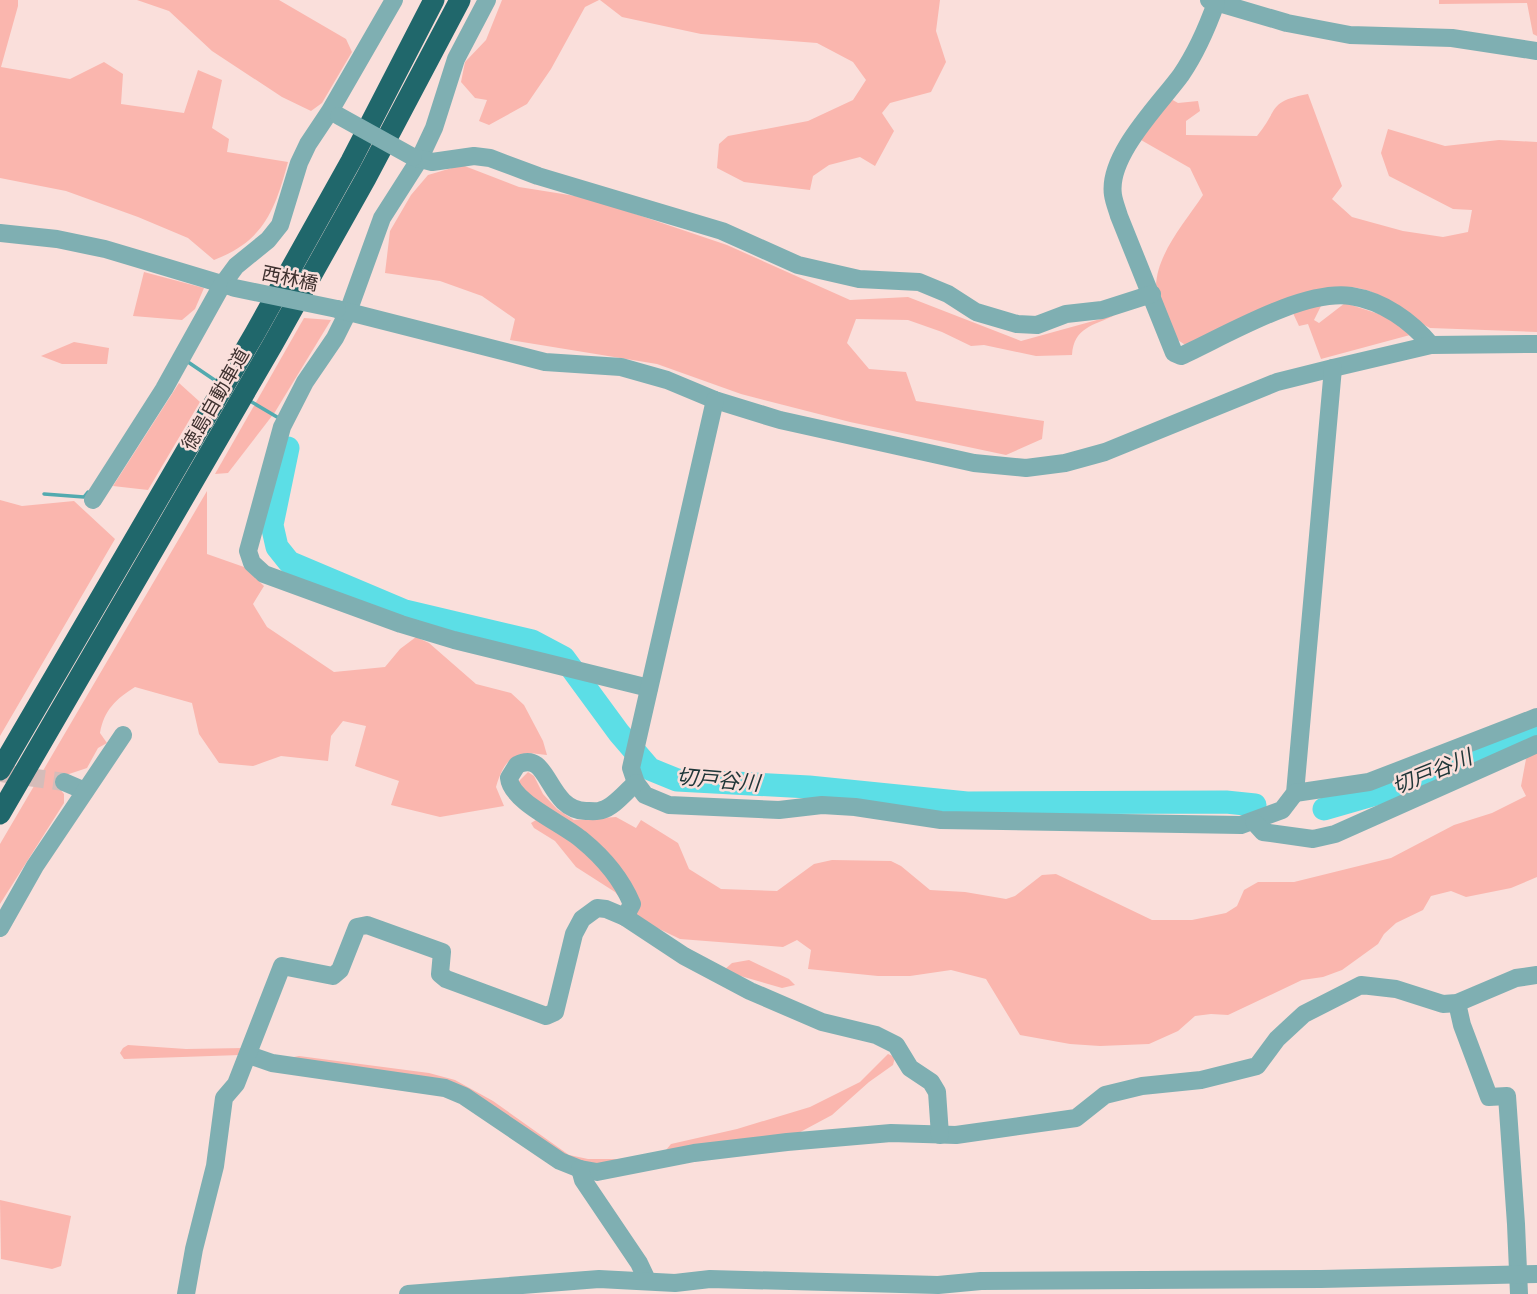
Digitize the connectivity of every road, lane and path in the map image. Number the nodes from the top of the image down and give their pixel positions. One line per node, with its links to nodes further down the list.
1 (394, 0): 7 (street)
2 (434, 0): 22 (highway, 徳島自動車道)
3 (460, 0): 27 (highway, 徳島自動車道)
4 (486, 0): 8 (street)
5 (1213, 1): 6 (street); 11 (street)
6 (1537, 51)
7 (334, 114): 8 (street, bridge); 10 (street)
8 (416, 159): 11 (street); 12 (street)
9 (0, 233): 10 (street, 西林橋)
10 (229, 287): 12 (street, 西林橋, bridge); 17 (street)
11 (1152, 294): 14 (street)
12 (342, 310): 16 (street, 西林橋); 18 (street)
13 (1537, 344): 14 (street, 西林橋)
14 (1431, 345): 15 (street, 西林橋)
15 (1333, 368): 16 (street, 西林橋); 26 (street)
16 (715, 400): 18 (street)
17 (93, 500)
18 (649, 688): 24 (street)
19 (1537, 717): 26 (street)
20 (123, 735): 25 (street)
21 (1537, 744): 28 (street)
22 (0, 770)
23 (64, 782): 25 (street)
24 (636, 783): 28 (street); 29 (street)
25 (85, 791): 30 (street)
26 (1295, 793): 28 (street)
27 (0, 814)
28 (1254, 822)
29 (625, 917): 33 (street); 34 (street)
30 (0, 928)
31 (1537, 975): 32 (street)
32 (1457, 1003): 34 (street); 38 (street)
33 (249, 1055): 35 (street); 41 (street)
34 (940, 1135): 35 (street)
35 (580, 1169): 37 (street)
36 (1537, 1274): 38 (street)
37 (647, 1280): 40 (street); 42 (street)
38 (1519, 1285): 39 (street)
39 (1197, 1287): 40 (street)
40 (972, 1288)
41 (186, 1294)
42 (408, 1294)

